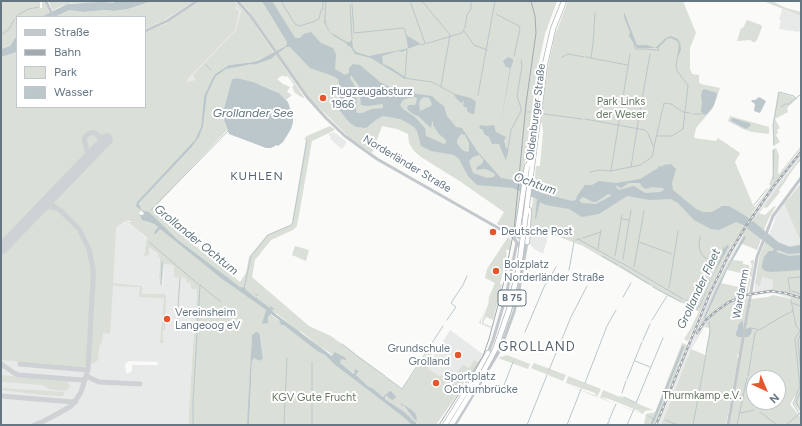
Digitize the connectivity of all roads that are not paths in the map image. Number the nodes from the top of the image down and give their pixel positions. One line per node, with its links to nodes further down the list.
1 (46, 1): 6 (street)
2 (197, 1): 7 (street)
3 (237, 1): 12 (street, Norderländer Straße)
4 (561, 1): 8 (highway, Oldenburger Straße / B 75)
5 (564, 1): 8 (highway, Oldenburger Straße / B 75)
6 (52, 16)
7 (146, 31)
8 (531, 162): 10 (highway, Oldenburger Straße / B 75)
9 (801, 178): 23 (street, Wardamm)
10 (527, 196): 11 (highway); 15 (highway); 19 (highway, Oldenburger Straße / B 75, bridge)
11 (518, 227): 13 (street); 14 (street)
12 (507, 233): 13 (street, Norderländer Straße); 16 (street, Norderländer Straße)
13 (514, 235): 14 (street, Norderländer Straße)
14 (518, 237): 15 (street, Norderländer Straße); 16 (street)
15 (527, 242): 17 (street)
16 (517, 243): 17 (street, Norderländer Straße); 18 (street)
17 (526, 249): 22 (street)
18 (488, 352): 20 (highway)
19 (479, 377): 20 (highway, Oldenburger Straße / B 75); 21 (highway, Oldenburger Straße / B 75)
20 (447, 425)
21 (452, 425)
22 (455, 425)
23 (728, 425)

